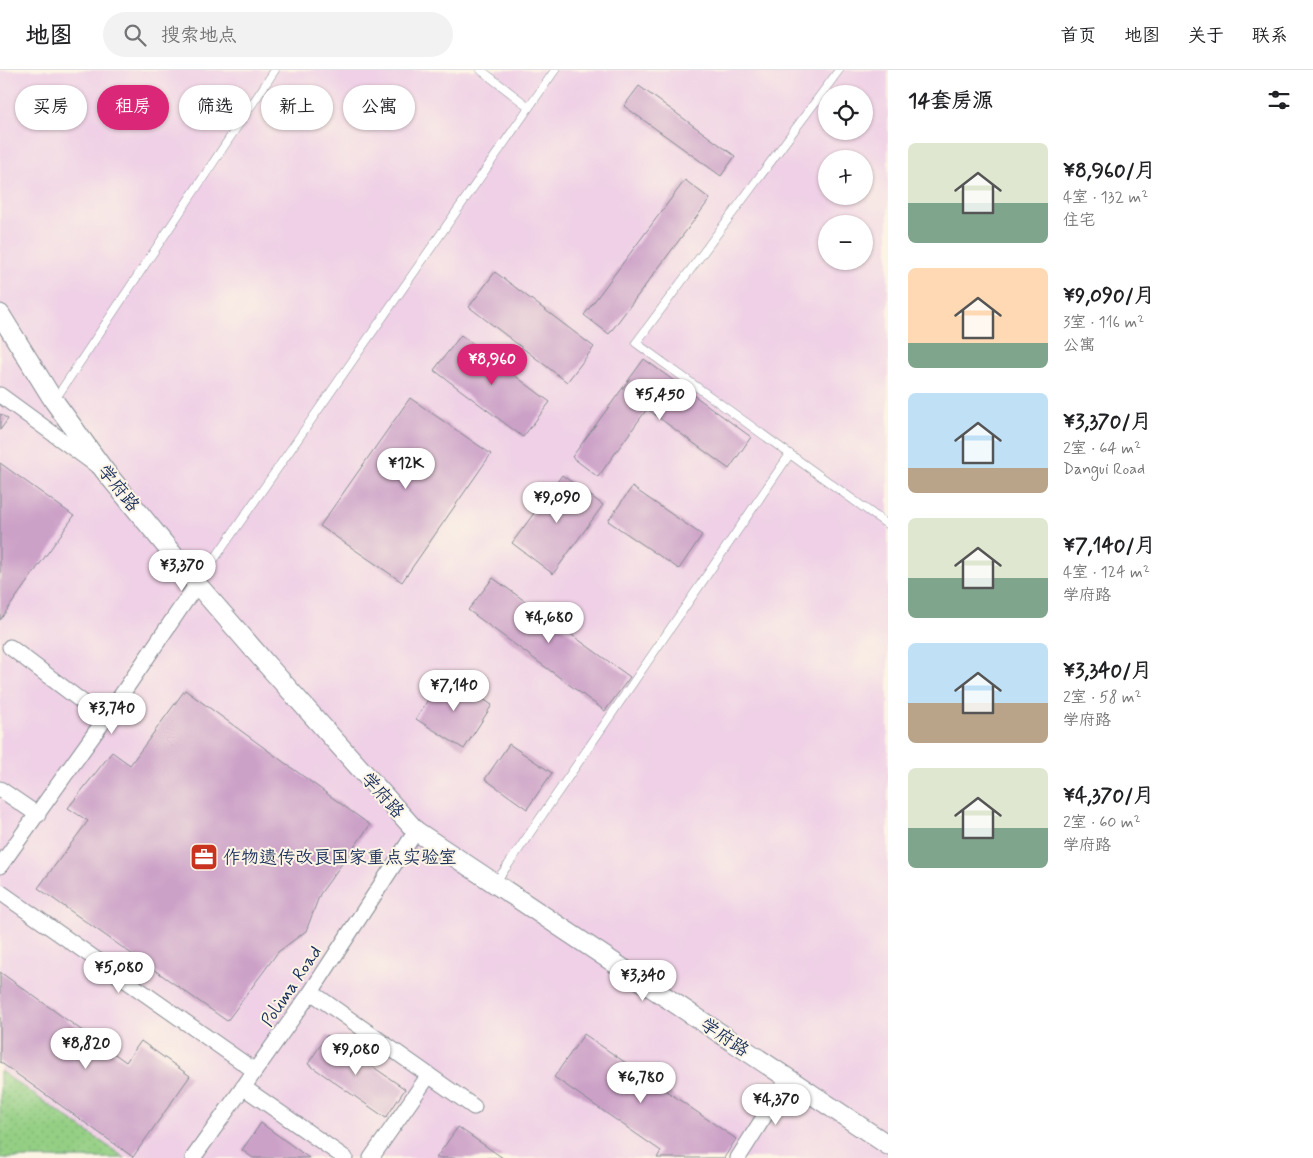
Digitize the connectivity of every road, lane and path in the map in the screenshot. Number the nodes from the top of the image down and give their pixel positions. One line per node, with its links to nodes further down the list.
1 (275, 70): 8 (lane)
2 (481, 70): 5 (lane)
3 (555, 70): 5 (lane)
4 (839, 70): 9 (lane)
5 (529, 107): 12 (lane)
6 (0, 314): 8 (street, 学府路)
7 (0, 395): 10 (street)
8 (54, 400): 10 (street, 学府路)
9 (790, 454): 11 (lane); 19 (lane)
10 (104, 470): 12 (street, 学府路)
11 (888, 525)
12 (197, 584): 14 (street); 17 (street, 学府路)
13 (10, 647): 14 (street)
14 (105, 719): 16 (street)
15 (0, 788): 16 (street)
16 (38, 814): 18 (street)
17 (416, 831): 19 (street, 学府路); 21 (street, Polima Road)
18 (0, 866)
19 (494, 884): 24 (street, 学府路)
20 (0, 892): 22 (street)
21 (311, 992): 22 (street, Polima Road); 23 (street)
22 (255, 1071): 25 (street, Polima Road)
23 (429, 1075): 26 (street); 30 (street)
24 (788, 1079): 27 (street, 学府路); 31 (street)
25 (243, 1087): 28 (street, Polima Road); 29 (street)
26 (474, 1107)
27 (888, 1145)
28 (196, 1157)
29 (345, 1158)
30 (371, 1158)
31 (738, 1158)

